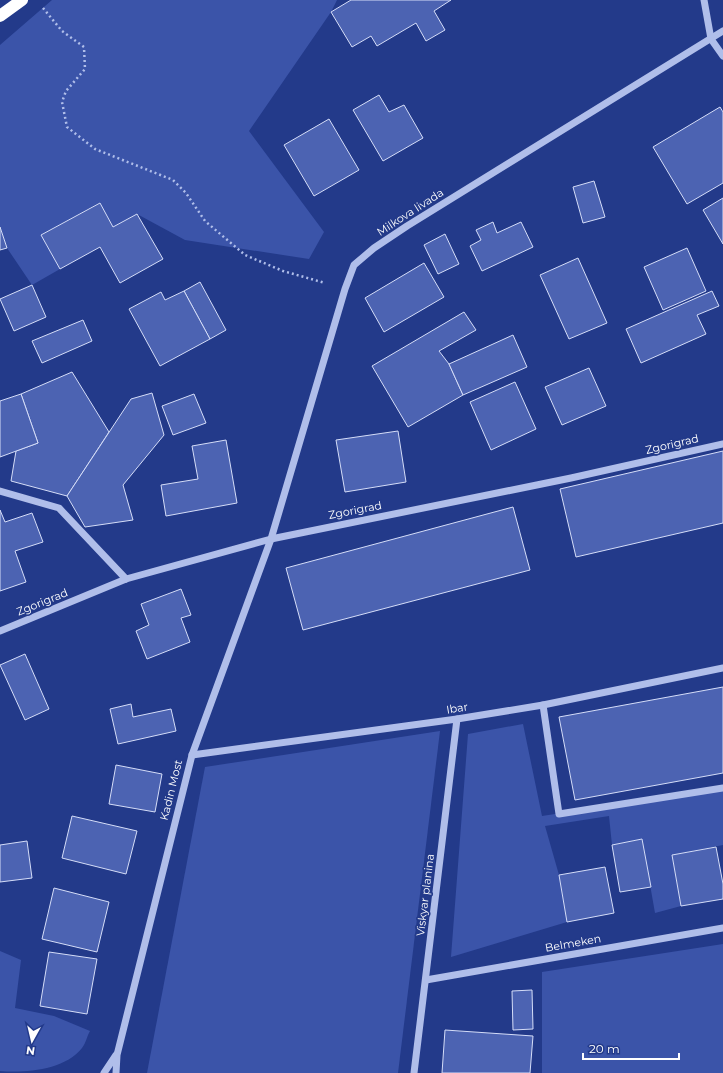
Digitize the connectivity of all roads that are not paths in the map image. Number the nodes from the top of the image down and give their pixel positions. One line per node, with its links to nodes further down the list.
1 (22, 0): 3 (highway)
2 (704, 0): 5 (street)
3 (0, 16)
4 (723, 31): 5 (street, Milkova livada)
5 (711, 39): 6 (street); 9 (street, Milkova livada)
6 (723, 56)
7 (723, 444): 9 (street, Zgorigrad)
8 (0, 490): 10 (street)
9 (270, 539): 10 (street, Zgorigrad); 15 (street, Kadin Most)
10 (126, 580): 11 (street, Zgorigrad)
11 (0, 631)
12 (723, 668): 13 (street, Ibar)
13 (543, 705): 14 (street, Ibar); 16 (street)
14 (457, 720): 15 (street, Ibar); 18 (street, Viskyar planina)
15 (192, 755): 19 (street, Kadin Most)
16 (723, 788)
17 (723, 928): 18 (street, Belmeken)
18 (426, 980): 22 (street, Viskyar planina)
19 (117, 1054): 20 (street, Kadin Most); 21 (street, Kadin Most)
20 (104, 1073)
21 (116, 1073)
22 (414, 1073)

